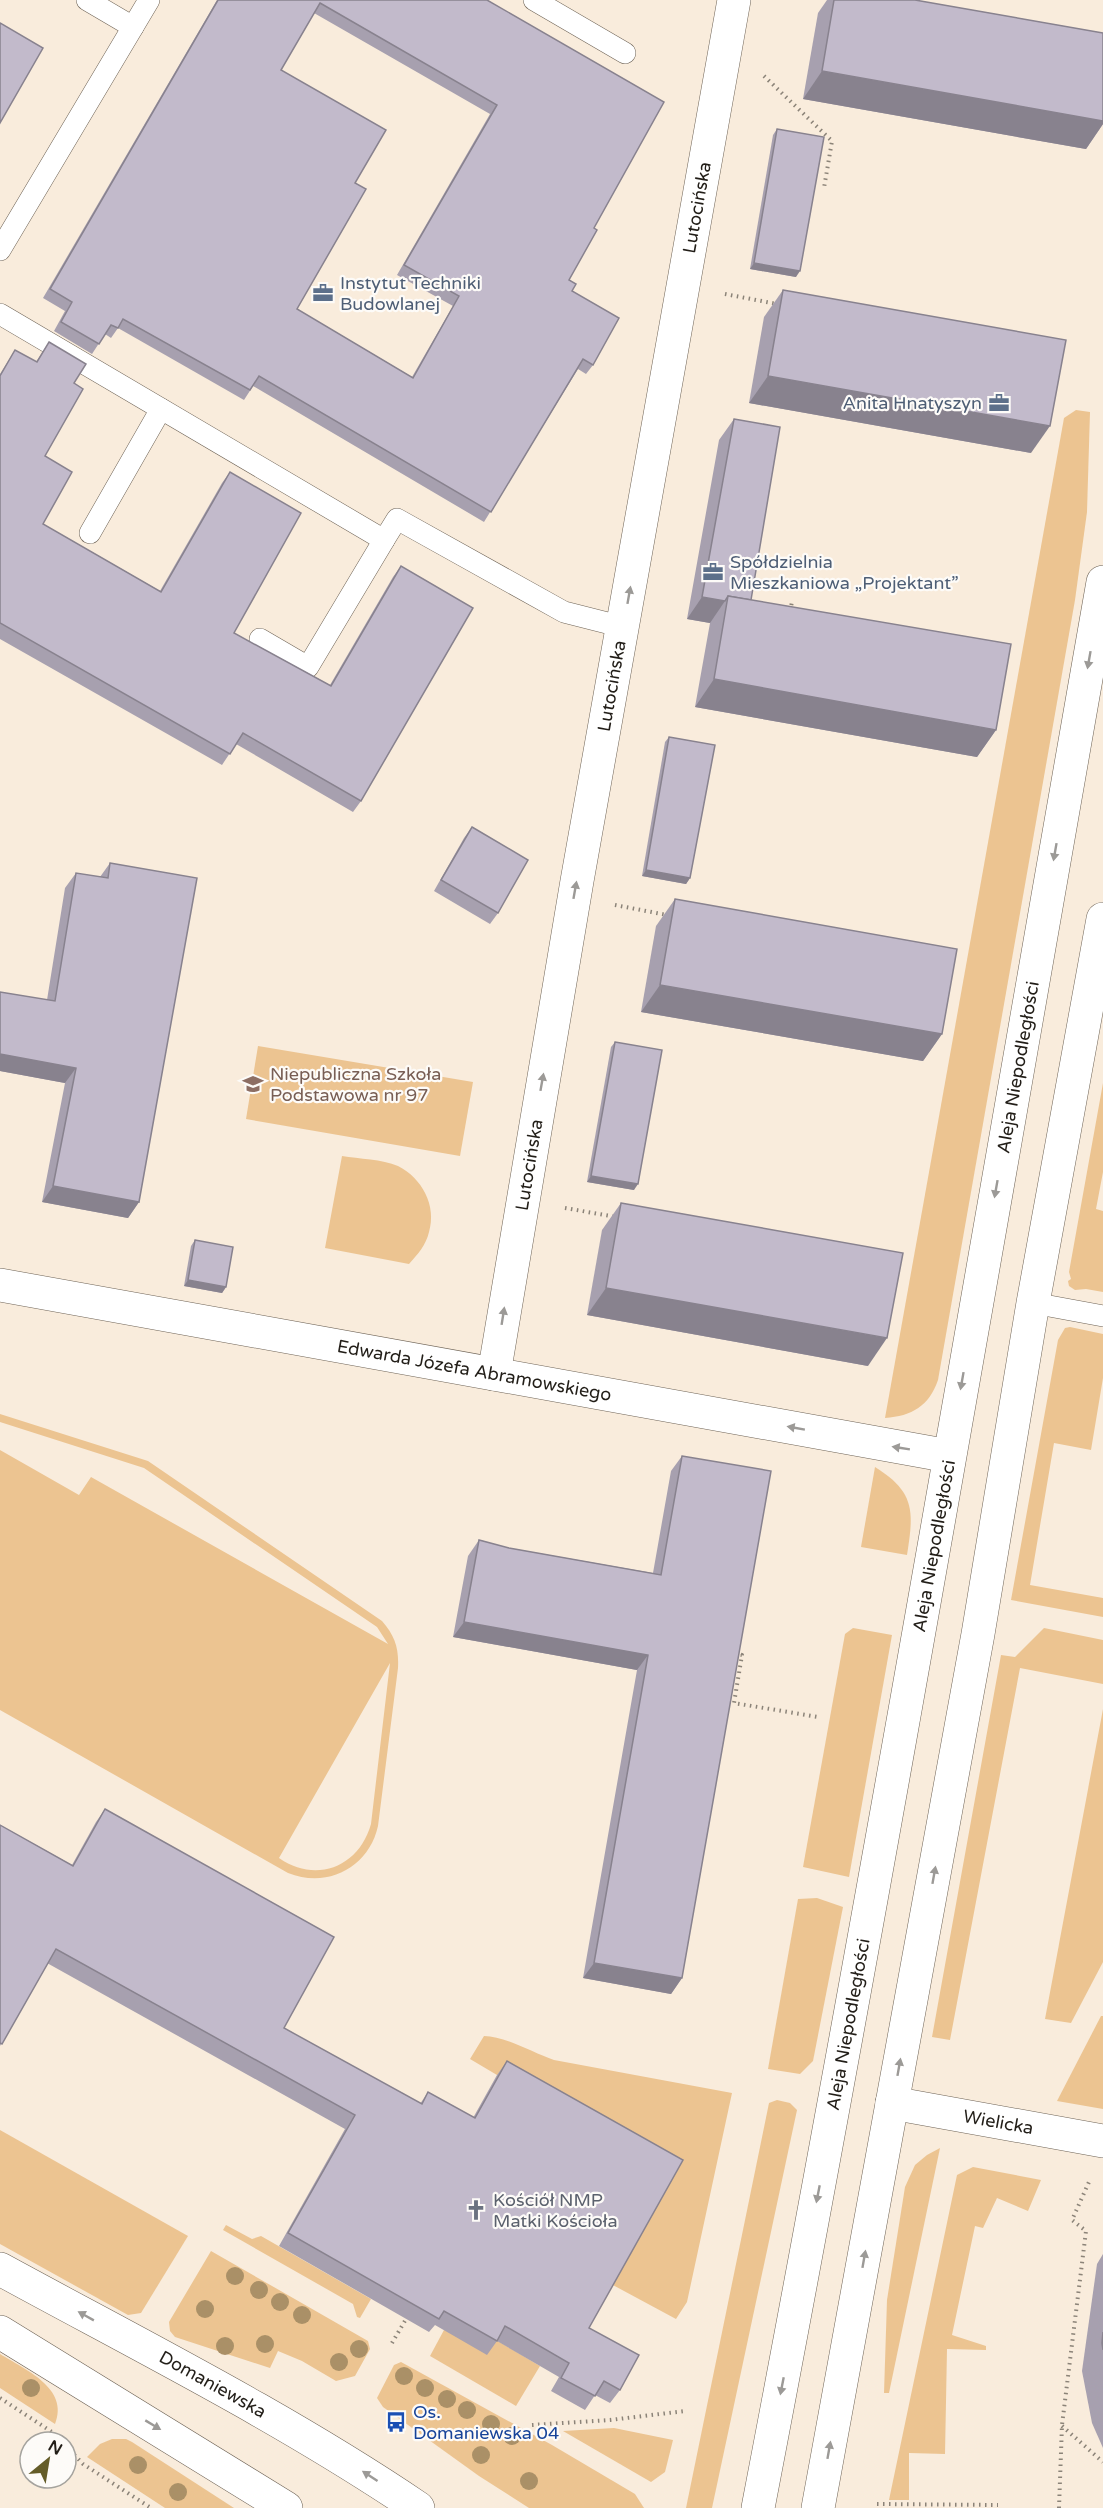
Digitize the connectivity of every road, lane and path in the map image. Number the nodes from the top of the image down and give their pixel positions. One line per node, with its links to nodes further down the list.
1 (87, 0): 5 (lane)
2 (149, 0): 5 (lane)
3 (534, 0): 6 (lane)
4 (734, 0): 19 (main road, Lutocińska, one-way to 4)
5 (133, 27): 9 (lane)
6 (625, 53)
7 (764, 76): 8 (path)
8 (824, 188)
9 (0, 250)
10 (725, 294): 11 (path)
11 (783, 305)
12 (0, 314): 13 (lane)
13 (161, 409): 14 (lane); 15 (lane)
14 (90, 533)
15 (384, 540): 19 (lane); 20 (lane)
16 (1103, 582): 30 (main road, Aleja Niepodległości, one-way to 30)
17 (792, 602): 18 (path)
18 (790, 612)
19 (623, 627): 29 (main road, Lutocińska, one-way to 19)
20 (260, 639)
21 (615, 905): 22 (path)
22 (673, 916)
23 (1103, 919): 27 (main road)
24 (560, 1207): 25 (path)
25 (619, 1218)
26 (0, 1285): 29 (main road, Edwarda Józefa Abramowskiego)
27 (1033, 1303): 28 (lane); 33 (main road, one-way to 27)
28 (1103, 1316)
29 (494, 1374): 30 (main road, Edwarda Józefa Abramowskiego, one-way to 29)
30 (949, 1456): 52 (main road, Aleja Niepodległości, one-way to 52)
31 (731, 1652): 32 (path)
32 (818, 1717)
33 (892, 2103): 34 (main road, Wielicka); 53 (main road, one-way to 33)
34 (1103, 2141)
35 (1089, 2182): 43 (path)
36 (0, 2269): 51 (main road, Domaniewska, one-way to 36)
37 (405, 2319): 39 (path)
38 (0, 2332): 50 (main road, one-way to 50)
39 (392, 2343)
40 (0, 2398): 44 (path)
41 (685, 2411): 42 (path)
42 (532, 2424)
43 (1062, 2425): 46 (path); 54 (path)
44 (49, 2430)
45 (78, 2459): 49 (path)
46 (1103, 2462)
47 (877, 2504): 48 (path)
48 (998, 2505)
49 (151, 2508)
50 (286, 2508)
51 (418, 2508)
52 (758, 2508)
53 (818, 2508)
54 (1059, 2508)

